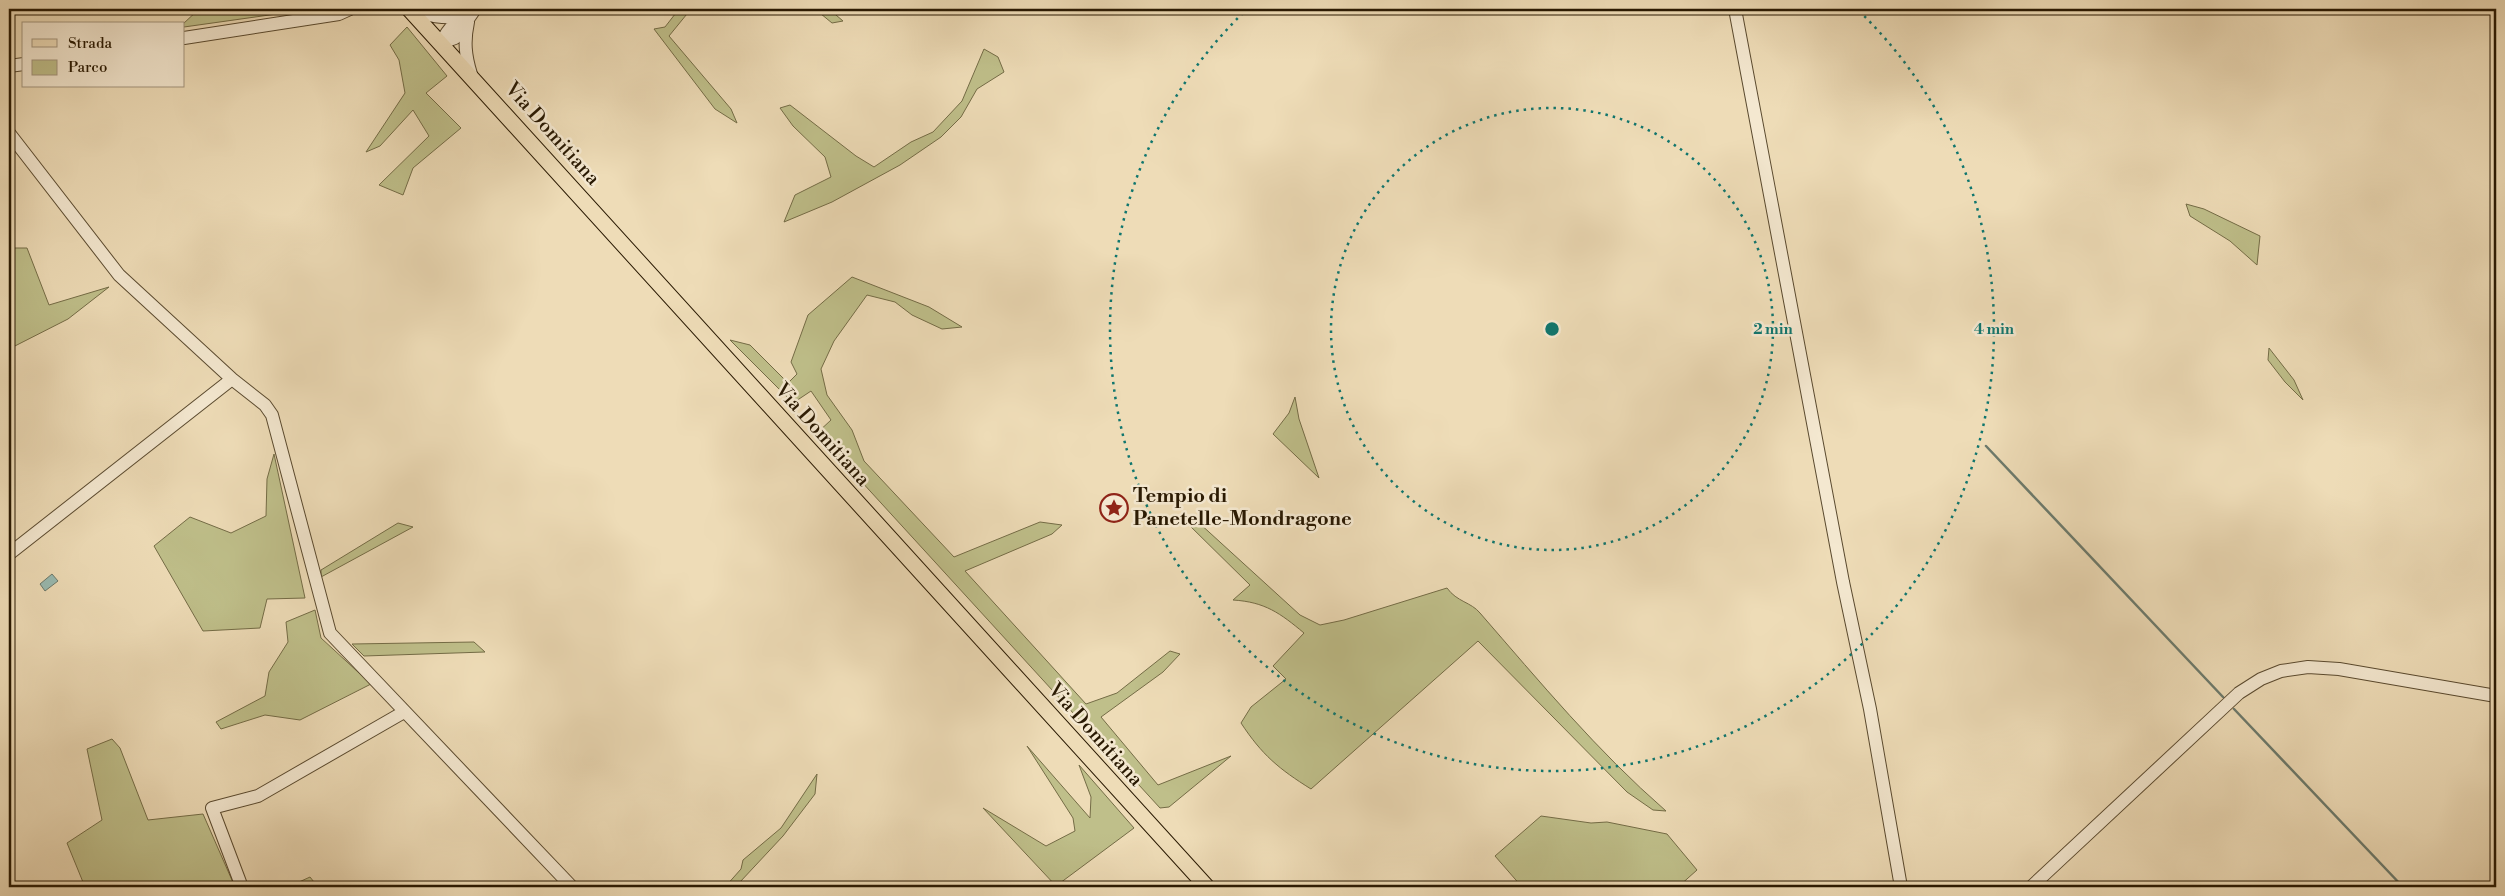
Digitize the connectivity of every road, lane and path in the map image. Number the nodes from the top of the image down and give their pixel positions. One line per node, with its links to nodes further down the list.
1 (350, 9): 7 (street)
2 (410, 9): 8 (main road, Via Domitiana)
3 (414, 9): 6 (street)
4 (475, 9): 6 (street)
5 (1735, 9): 20 (street)
6 (463, 20): 8 (street); 11 (street)
7 (185, 38)
8 (441, 43): 11 (main road, Via Domitiana)
9 (22, 64): 10 (street)
10 (9, 66)
11 (471, 74): 19 (main road, Via Domitiana)
12 (9, 133): 13 (street)
13 (232, 379): 14 (street); 16 (street)
14 (9, 554)
15 (2496, 696): 21 (street)
16 (404, 712): 17 (street); 18 (street)
17 (240, 882)
18 (572, 887)
19 (1207, 887)
20 (1901, 887)
21 (2031, 887)

